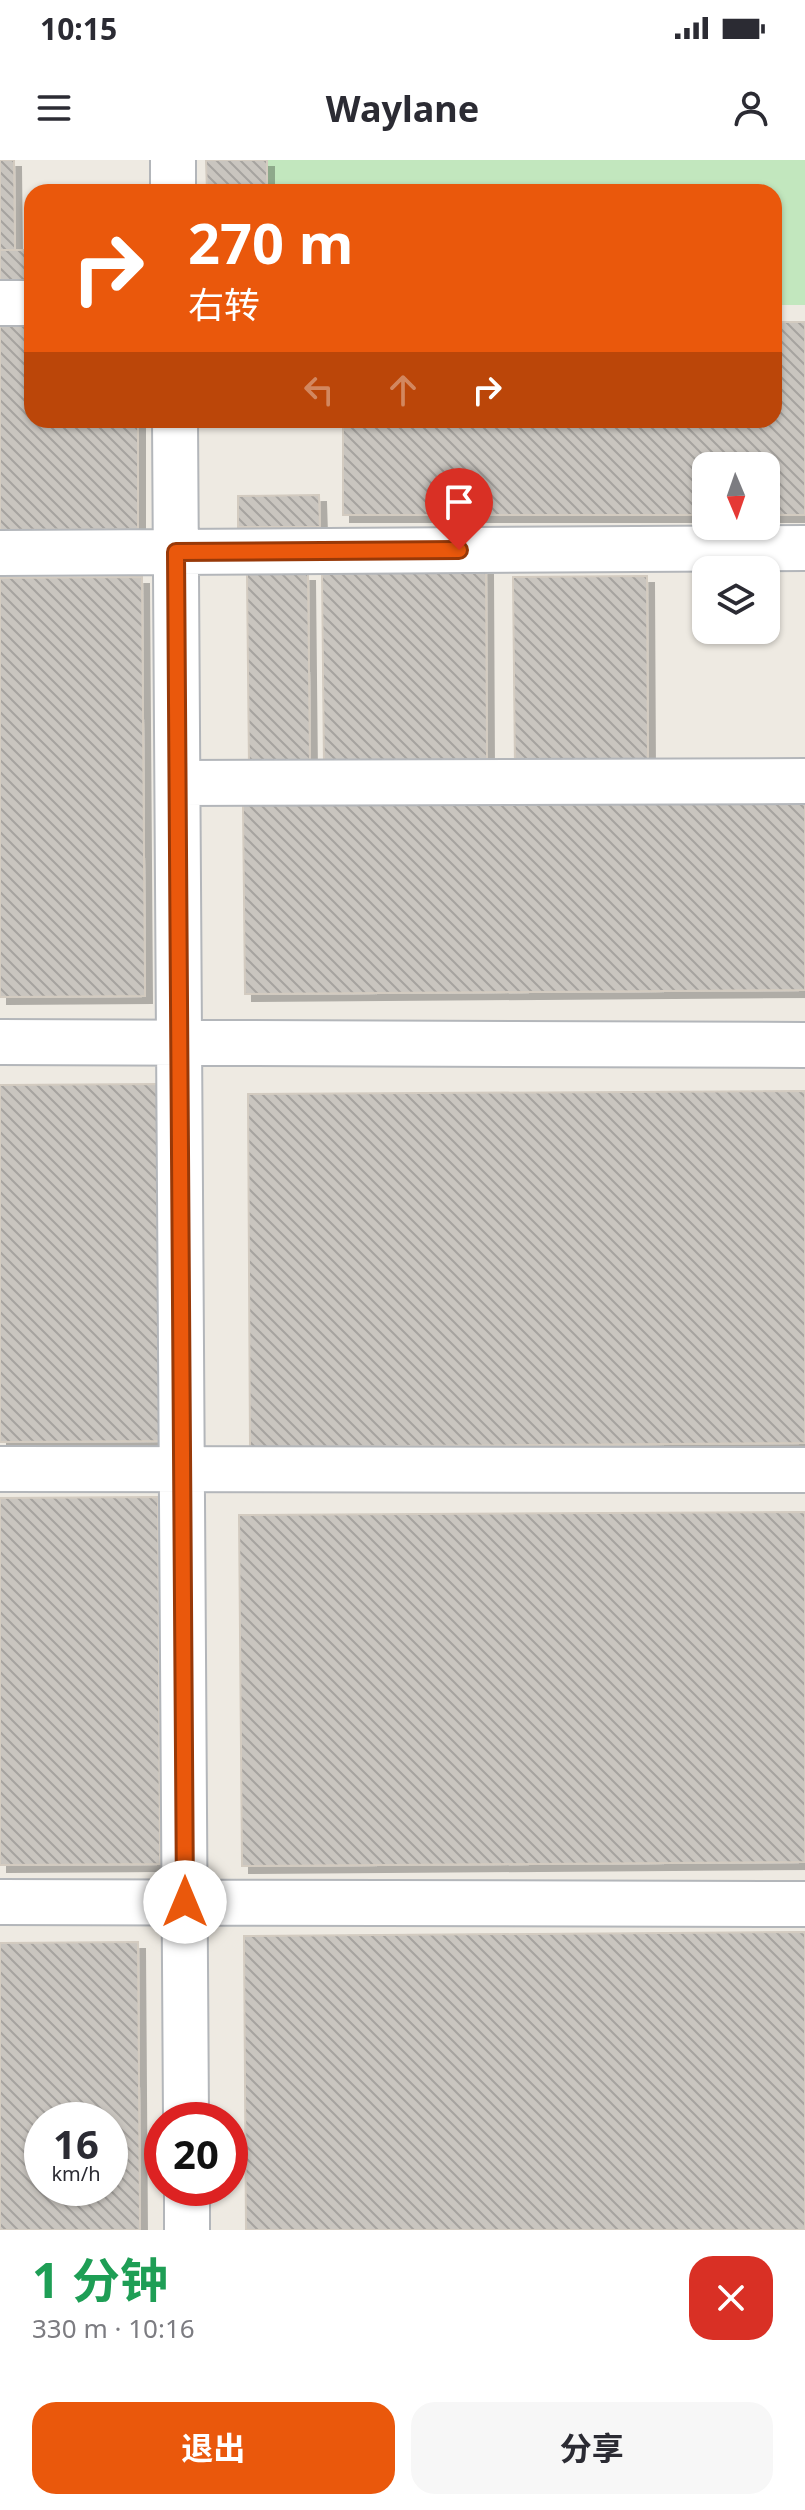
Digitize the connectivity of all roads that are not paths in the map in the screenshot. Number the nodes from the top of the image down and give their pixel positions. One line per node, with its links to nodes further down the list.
1 (173, 160): 2 (lane)
2 (173, 184)
3 (0, 303): 4 (lane)
4 (24, 303)
5 (175, 428): 7 (lane)
6 (805, 548): 7 (lane)
7 (176, 552): 8 (lane); 10 (lane)
8 (0, 553)
9 (805, 781): 10 (lane)
10 (178, 783): 12 (lane)
11 (0, 1042): 12 (lane)
12 (179, 1042): 13 (lane); 15 (lane)
13 (805, 1045)
14 (0, 1469): 15 (lane)
15 (182, 1469): 16 (lane); 18 (lane)
16 (805, 1470)
17 (0, 1902): 18 (lane)
18 (185, 1902): 19 (lane); 20 (lane)
19 (805, 1904)
20 (186, 2102)
21 (187, 2206): 22 (lane)
22 (187, 2230)

